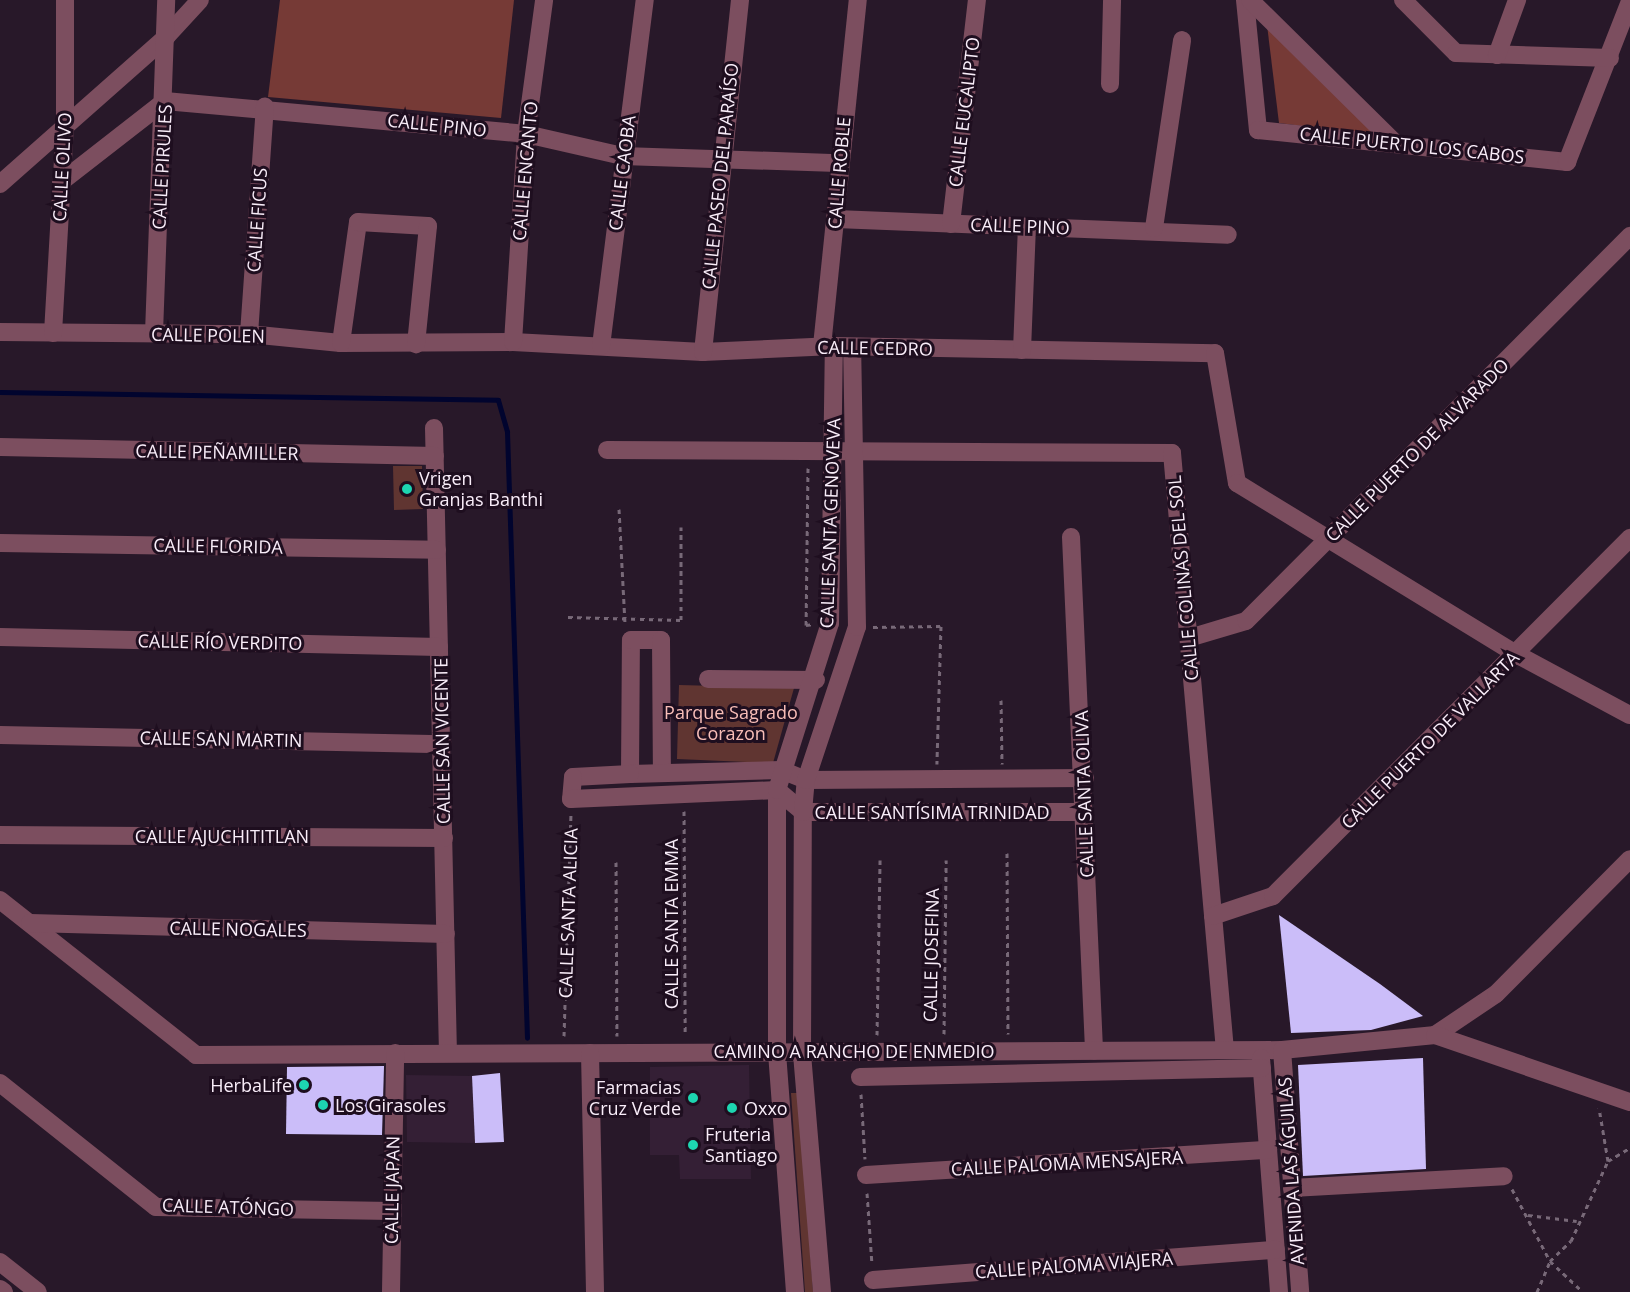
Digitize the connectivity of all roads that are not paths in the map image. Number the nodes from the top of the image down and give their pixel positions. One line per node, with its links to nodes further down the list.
1 (64, 0): 21 (street, CALLE OLIVO)
2 (165, 0): 14 (street, CALLE PIRULES)
3 (200, 0): 14 (street)
4 (544, 0): 22 (street, CALLE ENCANTO)
5 (645, 0): 24 (street, CALLE CAOBA)
6 (740, 0): 25 (street, CALLE PASEO DEL PARAÍSO)
7 (858, 0): 26 (street, CALLE ROBLE)
8 (976, 0): 30 (street, CALLE EUCALIPTO)
9 (1112, 0): 18 (street)
10 (1248, 0): 23 (street); 23 (street, CALLE PUERTO LOS CABOS)
11 (1403, 0): 16 (street)
12 (1517, 0): 16 (street)
13 (1630, 1): 17 (street)
14 (166, 37): 19 (street, CALLE PIRULES); 21 (street)
15 (1182, 40): 32 (street)
16 (1497, 55): 17 (street)
17 (1610, 58): 23 (street, CALLE PUERTO LOS CABOS)
18 (1110, 84)
19 (165, 101): 20 (street, CALLE PINO); 27 (street); 37 (street, CALLE PIRULES)
20 (265, 107): 22 (street, CALLE PINO); 38 (street, CALLE FICUS)
21 (65, 125): 27 (street, CALLE OLIVO); 28 (street)
22 (526, 134): 24 (street, CALLE PINO); 39 (street, CALLE ENCANTO)
23 (1395, 143)
24 (623, 156): 25 (street, CALLE PINO); 42 (street, CALLE CAOBA)
25 (719, 162): 26 (street, CALLE PINO); 45 (street, CALLE PASEO DEL PARAÍSO)
26 (838, 163): 29 (street, CALLE ROBLE)
27 (61, 182): 36 (street, CALLE OLIVO)
28 (0, 184)
29 (836, 219): 30 (street, CALLE PINO); 43 (street, CALLE ROBLE)
30 (951, 224): 31 (street, CALLE PINO)
31 (1027, 228): 32 (street, CALLE PINO); 44 (street)
32 (1154, 228): 33 (street, CALLE PINO)
33 (1228, 235)
34 (1628, 242): 54 (street, CALLE PUERTO DE ALVARADO)
35 (0, 332): 36 (street, CALLE POLEN)
36 (53, 333): 37 (street, CALLE POLEN)
37 (154, 333): 38 (street, CALLE POLEN)
38 (249, 334): 40 (street, CALLE POLEN)
39 (513, 342): 41 (street, CALLE CEDRO); 42 (street, CALLE CEDRO)
40 (341, 343): 41 (street, CALLE POLEN); 41 (street)
41 (416, 344)
42 (601, 346): 45 (street, CALLE CEDRO)
43 (836, 346): 44 (street, CALLE CEDRO); 45 (street, CALLE CEDRO); 49 (street, CALLE SANTA GENOVEVA); 50 (street, CALLE SANTA GENOVEVA)
44 (1022, 350): 54 (street, CALLE CEDRO)
45 (704, 352)
46 (434, 428): 51 (street, CALLE SAN VICENTE)
47 (0, 447): 51 (street, CALLE PEÑAMILLER)
48 (607, 450): 49 (street, CALLE COLINAS DEL SOL)
49 (832, 451): 50 (street, CALLE COLINAS DEL SOL); 62 (street, CALLE SANTA GENOVEVA)
50 (854, 451): 58 (street, CALLE COLINAS DEL SOL); 70 (street, CALLE SANTA GENOVEVA)
51 (435, 456): 56 (street, CALLE SAN VICENTE)
52 (1071, 537): 69 (street, CALLE SANTA OLIVA)
53 (1630, 538): 60 (street, CALLE PUERTO DE VALLARTA)
54 (1329, 539): 58 (street, CALLE PUERTO DE ALVARADO); 60 (street)
55 (0, 543): 56 (street, CALLE FLORIDA)
56 (437, 550): 59 (street, CALLE SAN VICENTE)
57 (0, 637): 59 (street, CALLE RÍO VERDITO)
58 (1189, 638): 78 (street, CALLE COLINAS DEL SOL)
59 (440, 647): 65 (street, CALLE SAN VICENTE)
60 (1516, 654): 63 (street); 78 (street, CALLE PUERTO DE VALLARTA)
61 (708, 680): 62 (street)
62 (816, 680): 66 (street, CALLE SANTA GENOVEVA)
63 (1630, 716)
64 (0, 735): 65 (street, CALLE SAN MARTIN)
65 (442, 744): 75 (street, CALLE SAN VICENTE)
66 (781, 770): 67 (street, CALLE SANTÍSIMA TRINIDAD); 70 (street, CALLE SANTÍSIMA TRINIDAD); 71 (street, CALLE SANTA GENOVEVA)
67 (662, 772): 68 (street, CALLE SANTÍSIMA TRINIDAD); 68 (street)
68 (630, 774): 71 (street, CALLE SANTÍSIMA TRINIDAD)
69 (1085, 778): 70 (street, CALLE SANTÍSIMA TRINIDAD); 73 (street, CALLE SANTA OLIVA)
70 (806, 780): 72 (street, CALLE SANTA GENOVEVA)
71 (777, 790): 72 (street, CALLE SANTÍSIMA TRINIDAD); 85 (street, CALLE SANTA GENOVEVA)
72 (803, 812): 73 (street, CALLE SANTÍSIMA TRINIDAD); 86 (street, CALLE SANTA GENOVEVA)
73 (1085, 812): 82 (street, CALLE SANTA OLIVA)
74 (0, 835): 75 (street, CALLE AJUCHITITLAN)
75 (444, 838): 80 (street, CALLE SAN VICENTE)
76 (1630, 860): 81 (street)
77 (0, 900): 79 (street, CAMINO A RANCHO DE ENMEDIO)
78 (1213, 916): 83 (street, CALLE COLINAS DEL SOL)
79 (30, 923): 80 (street, CALLE NOGALES); 87 (street, CAMINO A RANCHO DE ENMEDIO)
80 (446, 934): 88 (street, CALLE SAN VICENTE)
81 (1435, 1035): 84 (street); 93 (street)
82 (1094, 1050): 83 (street, CAMINO A RANCHO DE ENMEDIO); 86 (street, CAMINO A RANCHO DE ENMEDIO)
83 (1225, 1050): 90 (street, CAMINO A RANCHO DE ENMEDIO)
84 (1282, 1050): 90 (street); 97 (street, AVENIDA LAS ÁGUILAS)
85 (777, 1051): 86 (street, CAMINO A RANCHO DE ENMEDIO); 89 (street, CAMINO A RANCHO DE ENMEDIO); 107 (street, CALLE SANTA GENOVEVA)
86 (802, 1052): 108 (street, CALLE SANTA GENOVEVA)
87 (394, 1053): 88 (street, CAMINO A RANCHO DE ENMEDIO); 98 (street, CALLE JAPAN)
88 (448, 1053): 89 (street, CAMINO A RANCHO DE ENMEDIO)
89 (590, 1053): 106 (street)
90 (1261, 1059): 91 (street); 94 (street, AVENIDA LAS ÁGUILAS)
91 (860, 1077)
92 (0, 1083): 98 (street, CALLE ATÓNGO)
93 (1630, 1102)
94 (1268, 1150): 95 (street, CALLE PALOMA MENSAJERA); 99 (street, AVENIDA LAS ÁGUILAS)
95 (866, 1175)
96 (1504, 1176): 97 (street)
97 (1292, 1188): 110 (street, AVENIDA LAS ÁGUILAS)
98 (392, 1211): 105 (street, CALLE JAPAN)
99 (1276, 1250): 101 (street, CALLE PALOMA VIAJERA); 109 (street, AVENIDA LAS ÁGUILAS)
100 (0, 1262): 104 (street)
101 (873, 1280)
102 (0, 1289): 103 (street)
103 (4, 1292)
104 (38, 1292)
105 (391, 1292)
106 (595, 1292)
107 (795, 1292)
108 (822, 1292)
109 (1279, 1292)
110 (1300, 1292)

